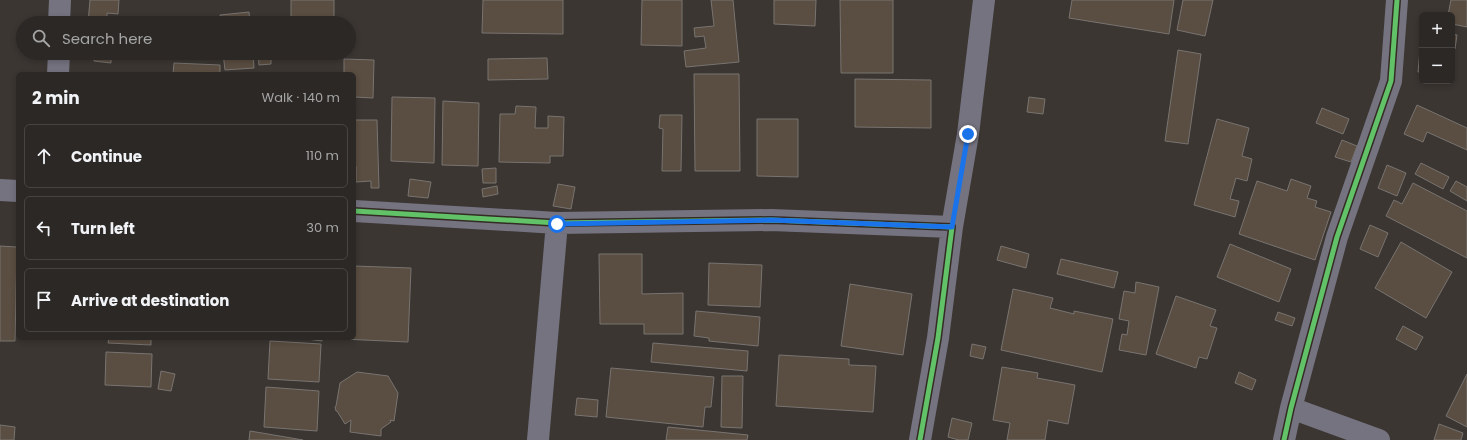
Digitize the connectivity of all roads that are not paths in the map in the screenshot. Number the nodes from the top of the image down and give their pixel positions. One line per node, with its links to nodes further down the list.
1 (60, 0): 4 (street)
2 (984, 0): 11 (street)
3 (1397, 0): 12 (street)
4 (59, 16)
5 (59, 60): 6 (street)
6 (58, 72)
7 (0, 190): 8 (street)
8 (16, 191)
9 (356, 211): 10 (street)
10 (557, 224): 11 (street); 13 (street)
11 (952, 227): 14 (street)
12 (1291, 408): 15 (street); 16 (street)
13 (538, 440)
14 (920, 440)
15 (1284, 440)
16 (1379, 440)

